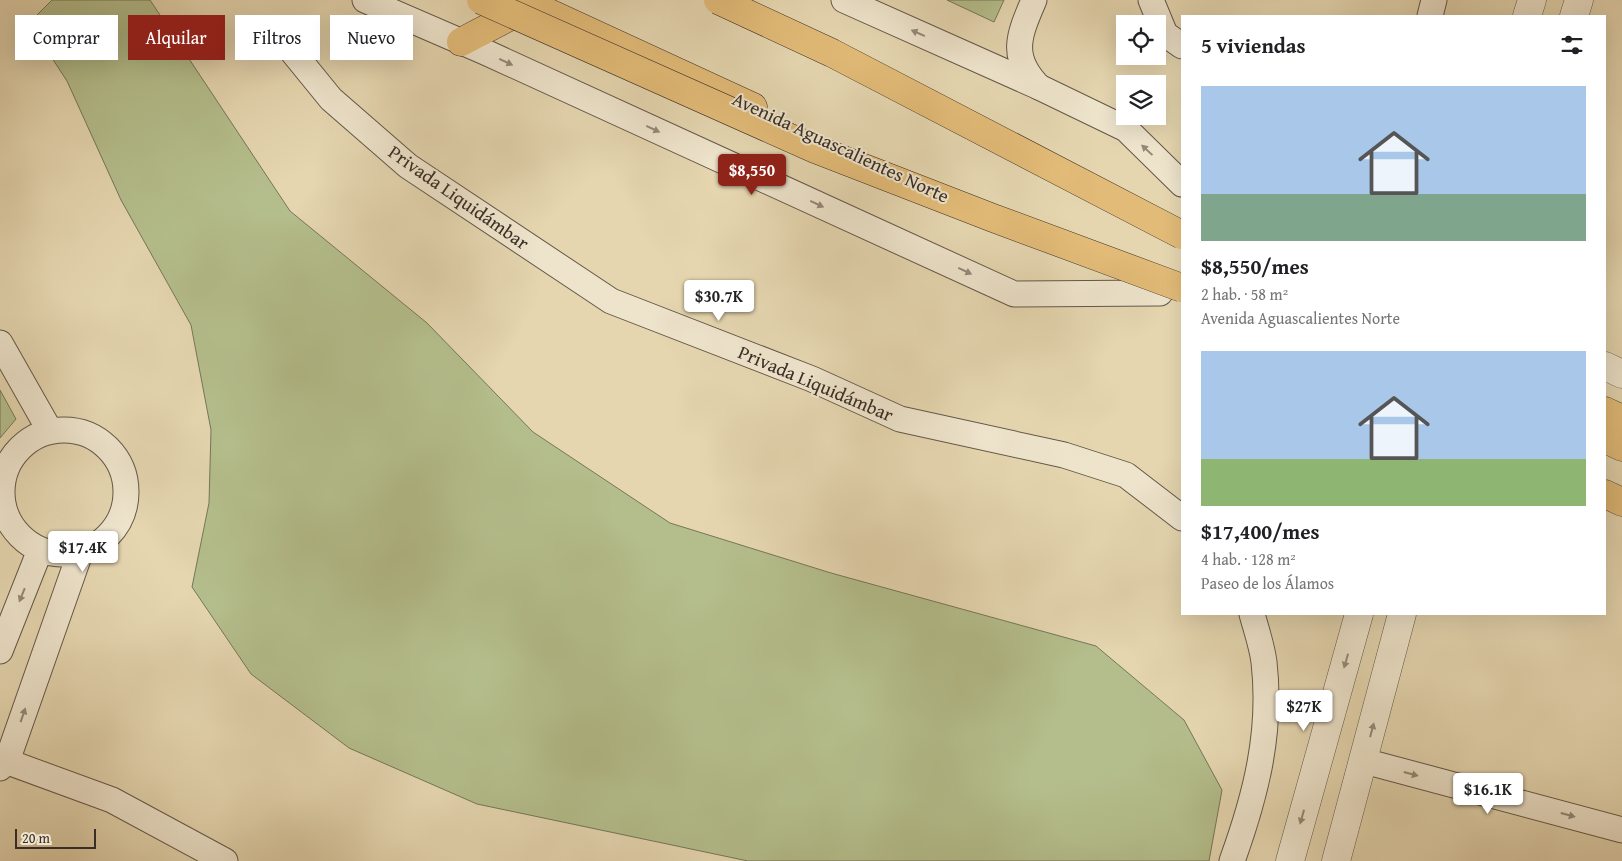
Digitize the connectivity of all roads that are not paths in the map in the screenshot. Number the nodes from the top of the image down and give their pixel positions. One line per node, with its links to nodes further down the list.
1 (365, 0): 15 (street)
2 (481, 0): 23 (main road, bridge)
3 (707, 0): 21 (main road)
4 (718, 0): 22 (main road, bridge)
5 (844, 0): 17 (street, one-way to 5)
6 (1151, 0): 16 (street)
7 (1434, 0): 12 (street)
8 (1532, 0): 13 (street)
9 (1579, 0): 14 (street)
10 (526, 2): 15 (main road); 23 (main road, Avenida Aguascalientes Norte)
11 (1029, 10): 17 (street); 19 (street)
12 (1430, 15)
13 (1527, 15)
14 (1574, 15)
15 (460, 42): 23 (street, one-way to 23)
16 (1181, 45)
17 (962, 54): 19 (street)
18 (299, 60): 36 (street, Privada Liquidámbar)
19 (1039, 87): 20 (street, one-way to 19)
20 (1181, 183)
21 (1181, 221)
22 (1181, 234)
23 (1175, 295)
24 (0, 343): 29 (street)
25 (1606, 366): 26 (street)
26 (1622, 374)
27 (1606, 411): 28 (main road)
28 (1622, 419)
29 (50, 431): 37 (street); 38 (street)
30 (1606, 438): 31 (main road)
31 (1622, 446)
32 (1606, 476): 33 (main road)
33 (1622, 484)
34 (1606, 494): 35 (main road)
35 (1622, 502)
36 (1181, 517)
37 (40, 550): 38 (street); 42 (street, one-way to 42)
38 (80, 553): 44 (street, one-way to 38)
39 (1252, 615): 47 (street)
40 (1359, 615): 48 (street, one-way to 48)
41 (1402, 615): 43 (street, one-way to 41)
42 (0, 651)
43 (1364, 761): 45 (street, one-way to 45); 49 (street)
44 (2, 763): 46 (street)
45 (1622, 830)
46 (225, 861)
47 (1232, 861)
48 (1290, 861)
49 (1336, 861)

